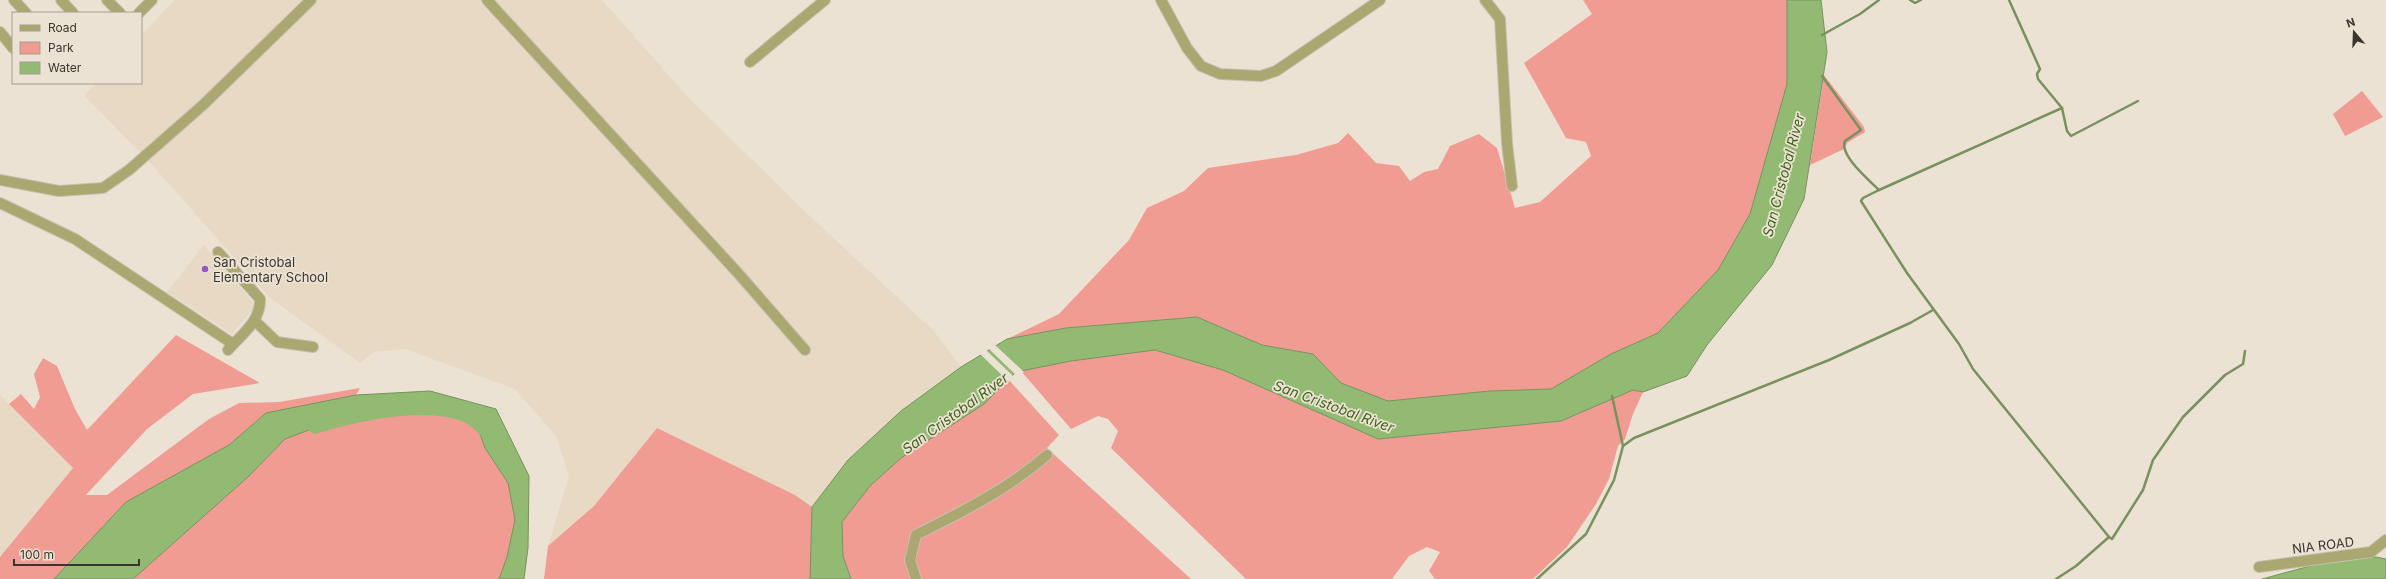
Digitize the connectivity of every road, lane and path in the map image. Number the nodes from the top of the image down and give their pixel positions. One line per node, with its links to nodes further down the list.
1 (14, 0): 11 (street)
2 (61, 0): 12 (street)
3 (107, 0): 13 (street)
4 (311, 0): 18 (street)
5 (487, 0): 24 (street)
6 (825, 0): 17 (street)
7 (1161, 0): 8 (street)
8 (1380, 0)
9 (1485, 0): 19 (street)
10 (150, 1): 14 (street)
11 (25, 12)
12 (72, 12)
13 (119, 12)
14 (140, 12)
15 (1, 36): 16 (street)
16 (12, 47)
17 (750, 62)
18 (0, 180)
19 (1512, 186)
20 (0, 202): 22 (street)
21 (218, 252): 22 (street)
22 (255, 321): 23 (street)
23 (313, 347)
24 (805, 350)
25 (1047, 455): 28 (street)
26 (2386, 540): 27 (street, NIA ROAD)
27 (2259, 567)
28 (916, 579)

